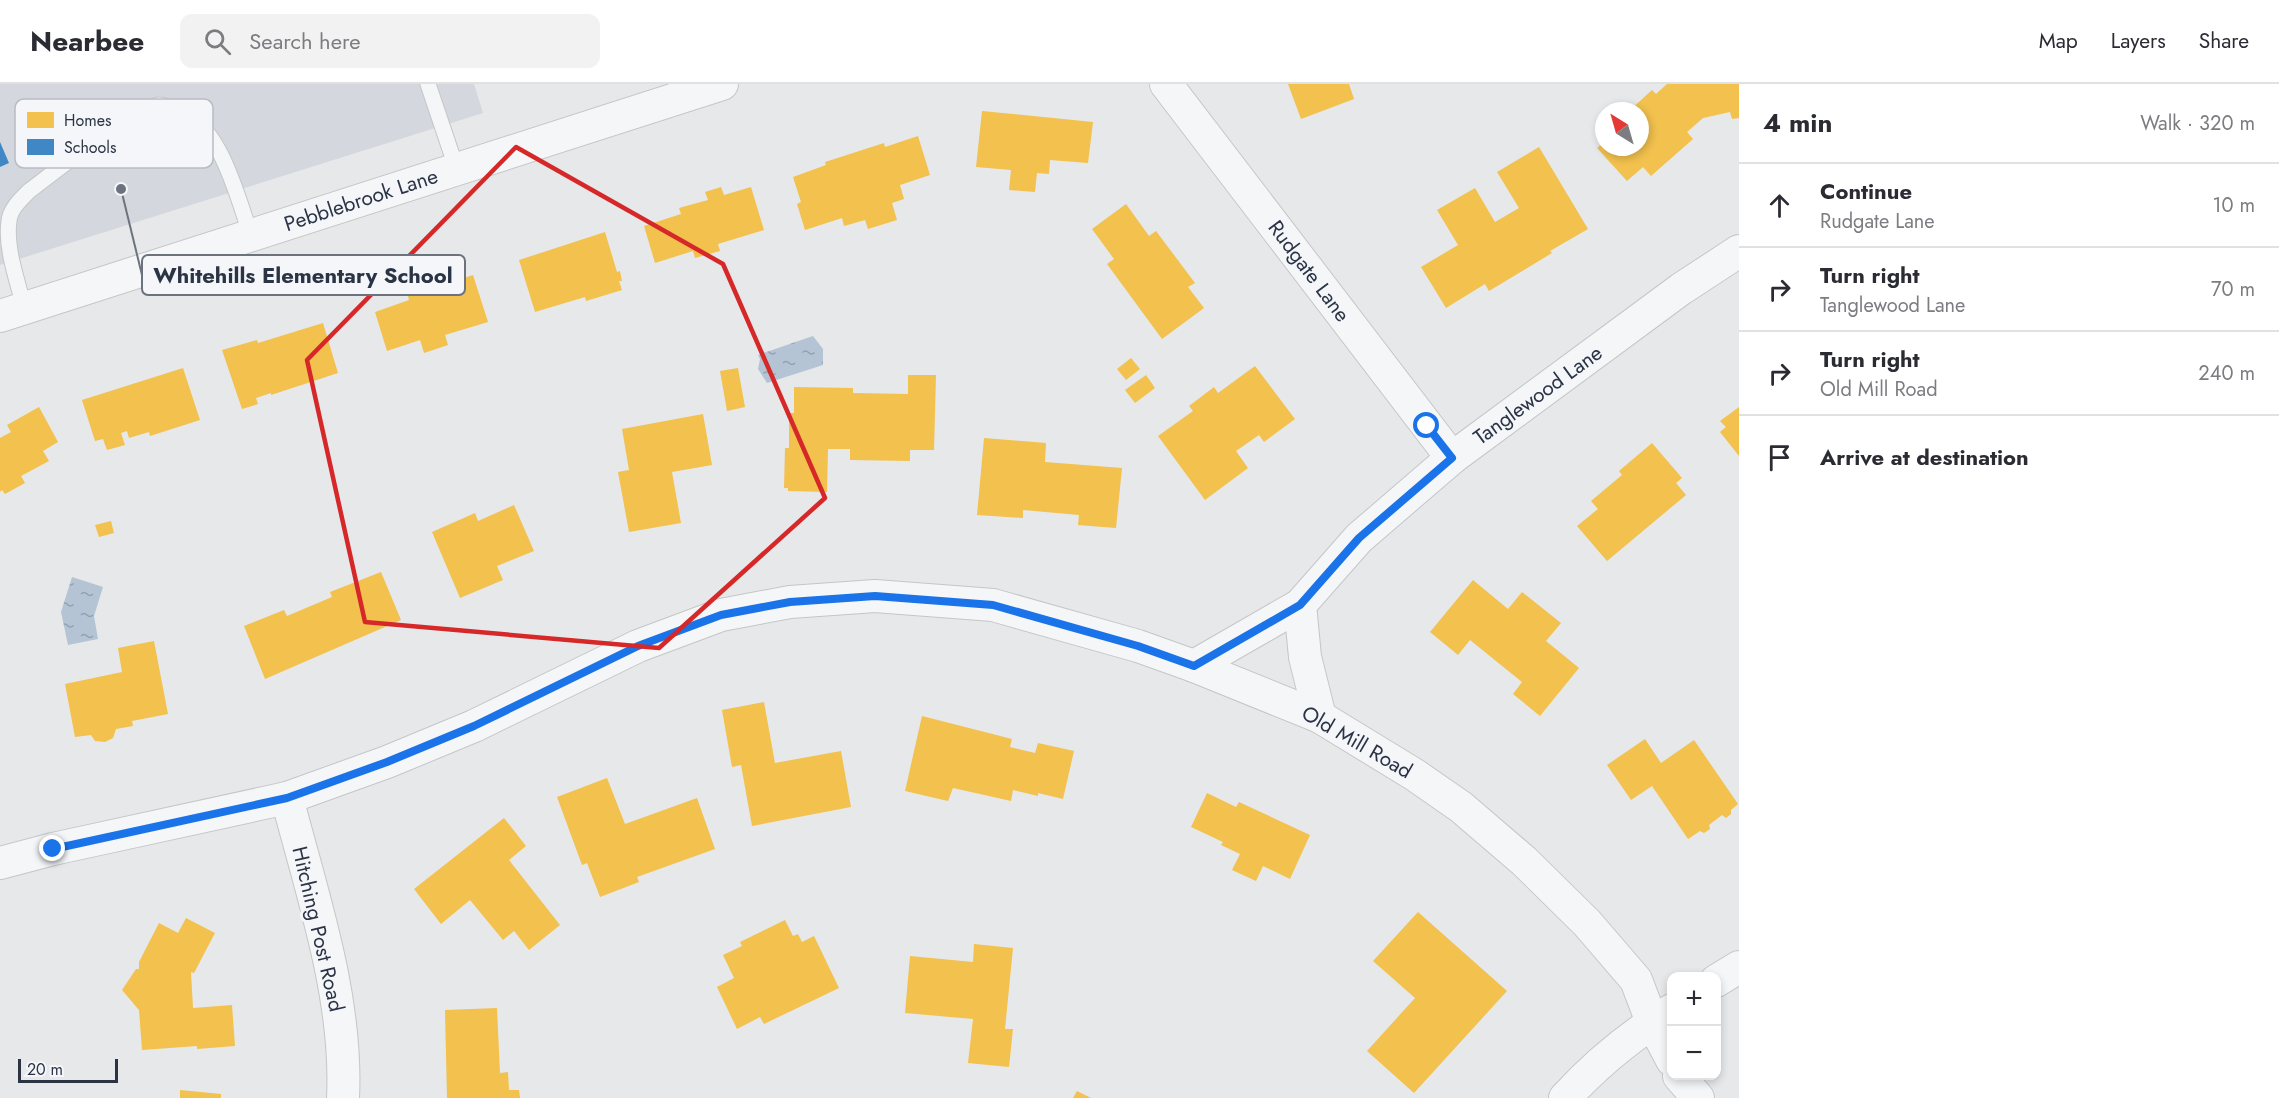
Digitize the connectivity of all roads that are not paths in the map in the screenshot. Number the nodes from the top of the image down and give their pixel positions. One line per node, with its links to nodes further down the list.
1 (428, 84): 6 (lane)
2 (722, 84): 6 (street, Pebblebrook Lane)
3 (1166, 84): 10 (street, Rudgate Lane)
4 (213, 140): 7 (lane)
5 (60, 168): 9 (lane)
6 (457, 170): 7 (street, Pebblebrook Lane)
7 (251, 236): 9 (street, Pebblebrook Lane)
8 (1739, 252): 10 (street, Tanglewood Lane)
9 (12, 312)
10 (1452, 458): 11 (street, Tanglewood Lane)
11 (1300, 605): 12 (street, Tanglewood Lane); 13 (street)
12 (1194, 666): 13 (street, Old Mill Road); 14 (street, Old Mill Road)
13 (1320, 717): 18 (street, Old Mill Road)
14 (287, 798): 15 (street, Old Mill Road); 21 (street, Hitching Post Road)
15 (0, 863)
16 (1739, 967): 17 (street)
17 (1721, 978)
18 (1662, 1016): 19 (street, Old Mill Road); 22 (street)
19 (1667, 1040)
20 (1682, 1080): 23 (street)
21 (343, 1098)
22 (1565, 1098)
23 (1698, 1098)

